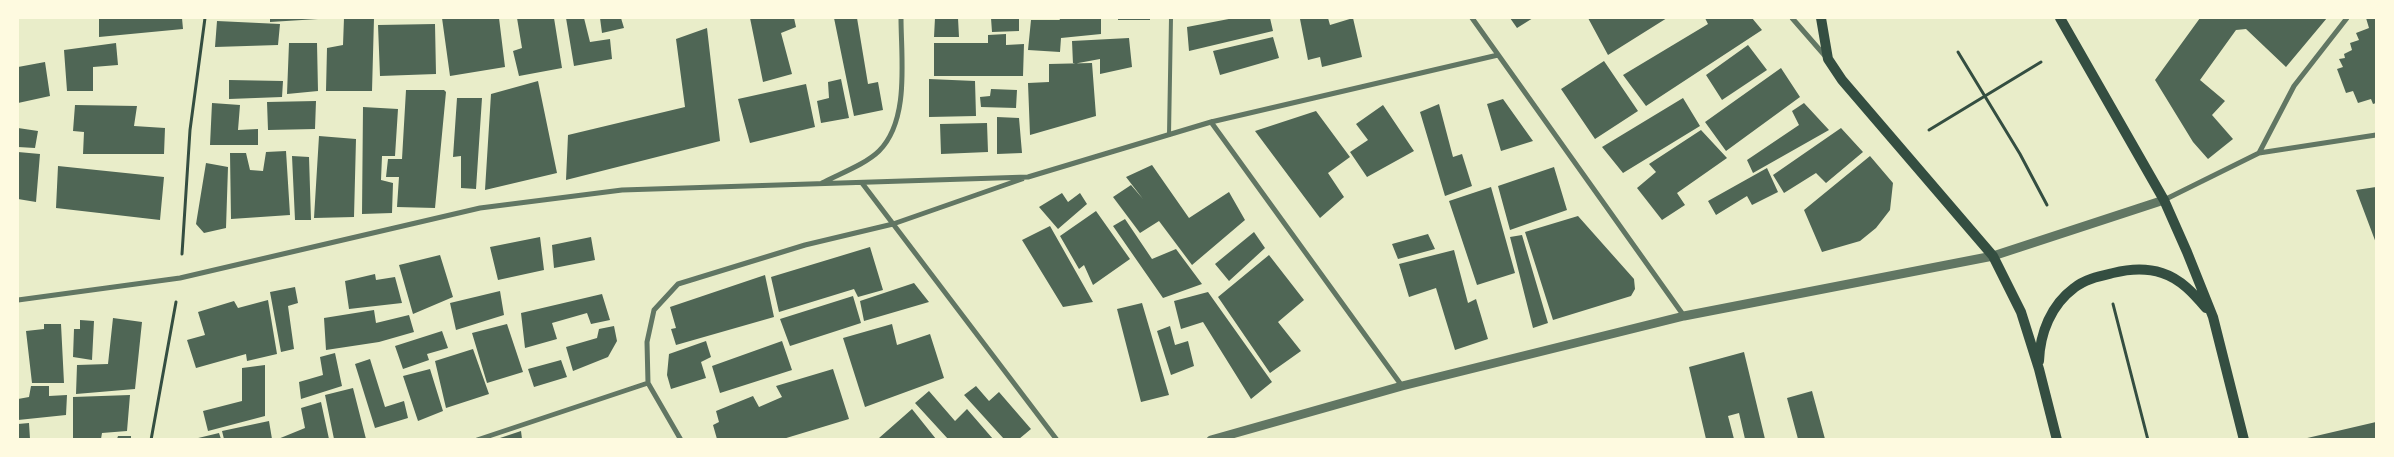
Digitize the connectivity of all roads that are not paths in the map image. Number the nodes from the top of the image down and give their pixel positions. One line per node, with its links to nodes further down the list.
1 (901, 18): 15 (street)
2 (1171, 18): 11 (lane)
3 (1472, 18): 8 (street)
4 (1792, 18): 9 (street)
5 (1821, 18): 9 (main road)
6 (2060, 18): 17 (main road)
7 (2347, 18): 13 (street)
8 (1498, 55): 10 (street); 21 (street)
9 (1828, 59): 19 (main road)
10 (1211, 122): 11 (street); 25 (street)
11 (1169, 135): 14 (street)
12 (2376, 135): 13 (street)
13 (2259, 153): 17 (street)
14 (1028, 177): 16 (street); 18 (street)
15 (821, 183): 16 (street); 20 (street)
16 (862, 183): 18 (street)
17 (2164, 200): 19 (street); 22 (main road)
18 (893, 224): 24 (street); 28 (street)
19 (1993, 256): 21 (street); 23 (main road)
20 (18, 300)
21 (1684, 316): 25 (street)
22 (2213, 317): 23 (main road); 31 (main road)
23 (2039, 369): 30 (main road)
24 (648, 384): 26 (street); 27 (street)
25 (1402, 386): 29 (street)
26 (477, 440)
27 (682, 440)
28 (1057, 440)
29 (1211, 440)
30 (2057, 440)
31 (2244, 440)

